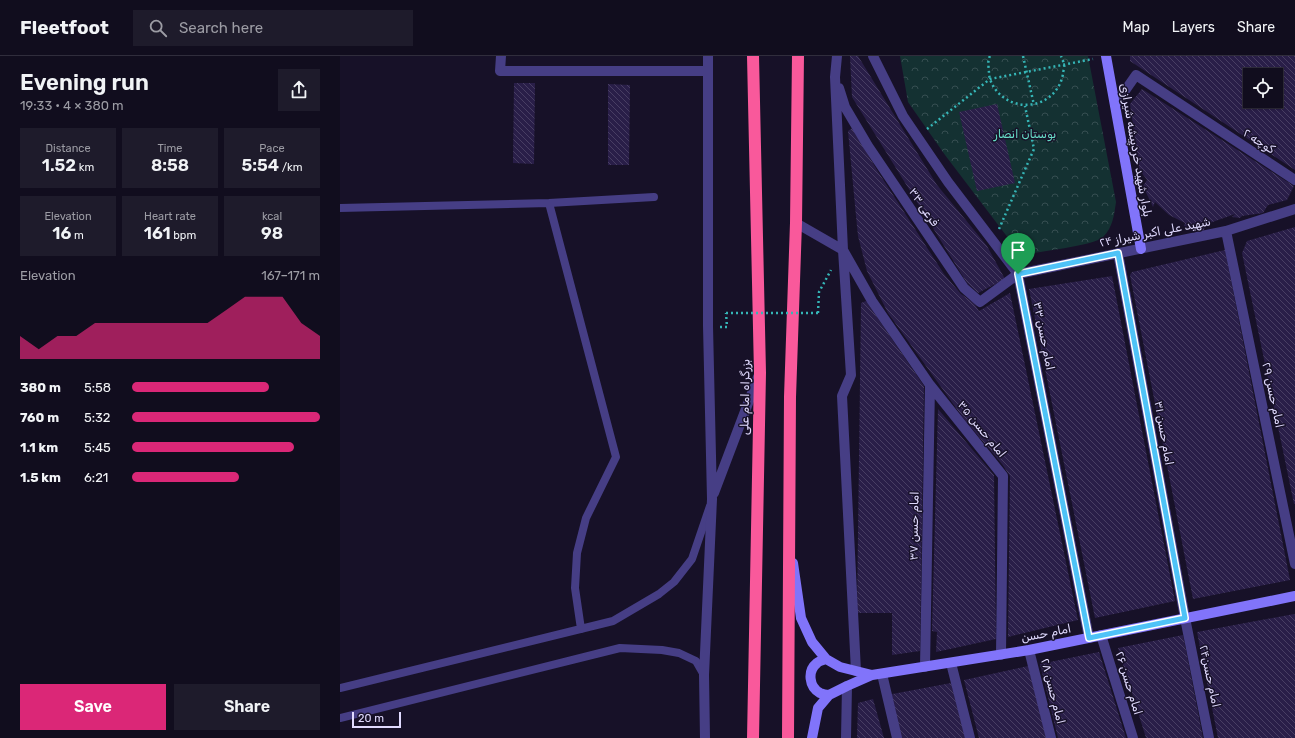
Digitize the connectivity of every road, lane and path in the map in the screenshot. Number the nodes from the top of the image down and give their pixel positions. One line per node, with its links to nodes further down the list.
1 (501, 56): 12 (street)
2 (708, 56): 12 (street)
3 (753, 56): 33 (highway, بزرگراه امام علی)
4 (798, 56): 24 (highway)
5 (838, 56): 13 (street)
6 (873, 56): 18 (street, امام حسن ۳۳)
7 (1023, 56): 15 (path)
8 (1061, 56): 11 (path)
9 (1106, 56): 11 (path); 16 (main road, بلوار شهید خردپیشه شیرازی)
10 (989, 57): 14 (path)
11 (1064, 65): 14 (path); 15 (path)
12 (708, 70): 35 (street)
13 (835, 77): 28 (street); 30 (street, فرعی ۳۳)
14 (990, 79): 17 (path); 18 (path)
15 (1034, 105): 17 (path)
16 (1116, 105): 19 (street, کوچه ۲); 27 (main road, بلوار شهید خردپیشه شیرازی)
17 (1025, 106): 26 (path)
18 (918, 137): 26 (street, امام حسن ۳۳)
19 (1295, 180)
20 (654, 197): 21 (lane)
21 (549, 203): 22 (lane); 40 (lane)
22 (340, 208)
23 (1295, 209): 25 (street, شهید علی اکبر شیراز ۲۴)
24 (796, 224): 28 (street); 36 (highway)
25 (1226, 231): 27 (street, شهید علی اکبر شیراز ۲۴); 37 (street, امام حسن ۲۹)
26 (994, 241): 30 (street, امام حسن ۳۳)
27 (1141, 249): 29 (street, شهید علی اکبر شیراز ۲۴)
28 (843, 250): 34 (street, امام حسن ۳۵); 48 (street)
29 (1118, 253): 30 (street, شهید علی اکبر شیراز ۲۴); 39 (street, امام حسن ۳۱)
30 (1018, 274): 42 (street, امام حسن ۳۳)
31 (819, 292): 32 (path, bridge)
32 (727, 327)
33 (760, 373): 35 (street); 56 (highway, بزرگراه امام علی)
34 (930, 385): 44 (street, امام حسن ۳۵); 47 (street, امام حسن ۳۷)
35 (712, 499): 40 (lane); 50 (street)
36 (789, 538): 45 (main road); 57 (highway)
37 (1295, 564)
38 (1295, 596): 39 (main road, امام حسن)
39 (1185, 618): 41 (main road, امام حسن); 64 (street, امام حسن۲۴)
40 (581, 629): 52 (lane)
41 (1101, 635): 42 (main road, امام حسن); 63 (street, امام حسن ۲۶)
42 (1089, 638): 43 (main road, امام حسن)
43 (1029, 650): 44 (main road, امام حسن); 62 (street, امام حسن ۲۸)
44 (1001, 655): 46 (main road, امام حسن)
45 (826, 659): 48 (main road); 53 (main road)
46 (951, 663): 47 (main road, امام حسن); 61 (street)
47 (925, 667): 49 (main road, امام حسن)
48 (856, 671): 49 (main road)
49 (877, 674): 51 (main road); 60 (street)
50 (704, 675): 54 (lane); 55 (street)
51 (847, 686): 53 (main road); 59 (street)
52 (340, 688)
53 (829, 695): 58 (main road)
54 (340, 718)
55 (705, 738)
56 (753, 738)
57 (788, 738)
58 (812, 738)
59 (846, 738)
60 (898, 738)
61 (970, 738)
62 (1051, 738)
63 (1133, 738)
64 (1209, 738)

